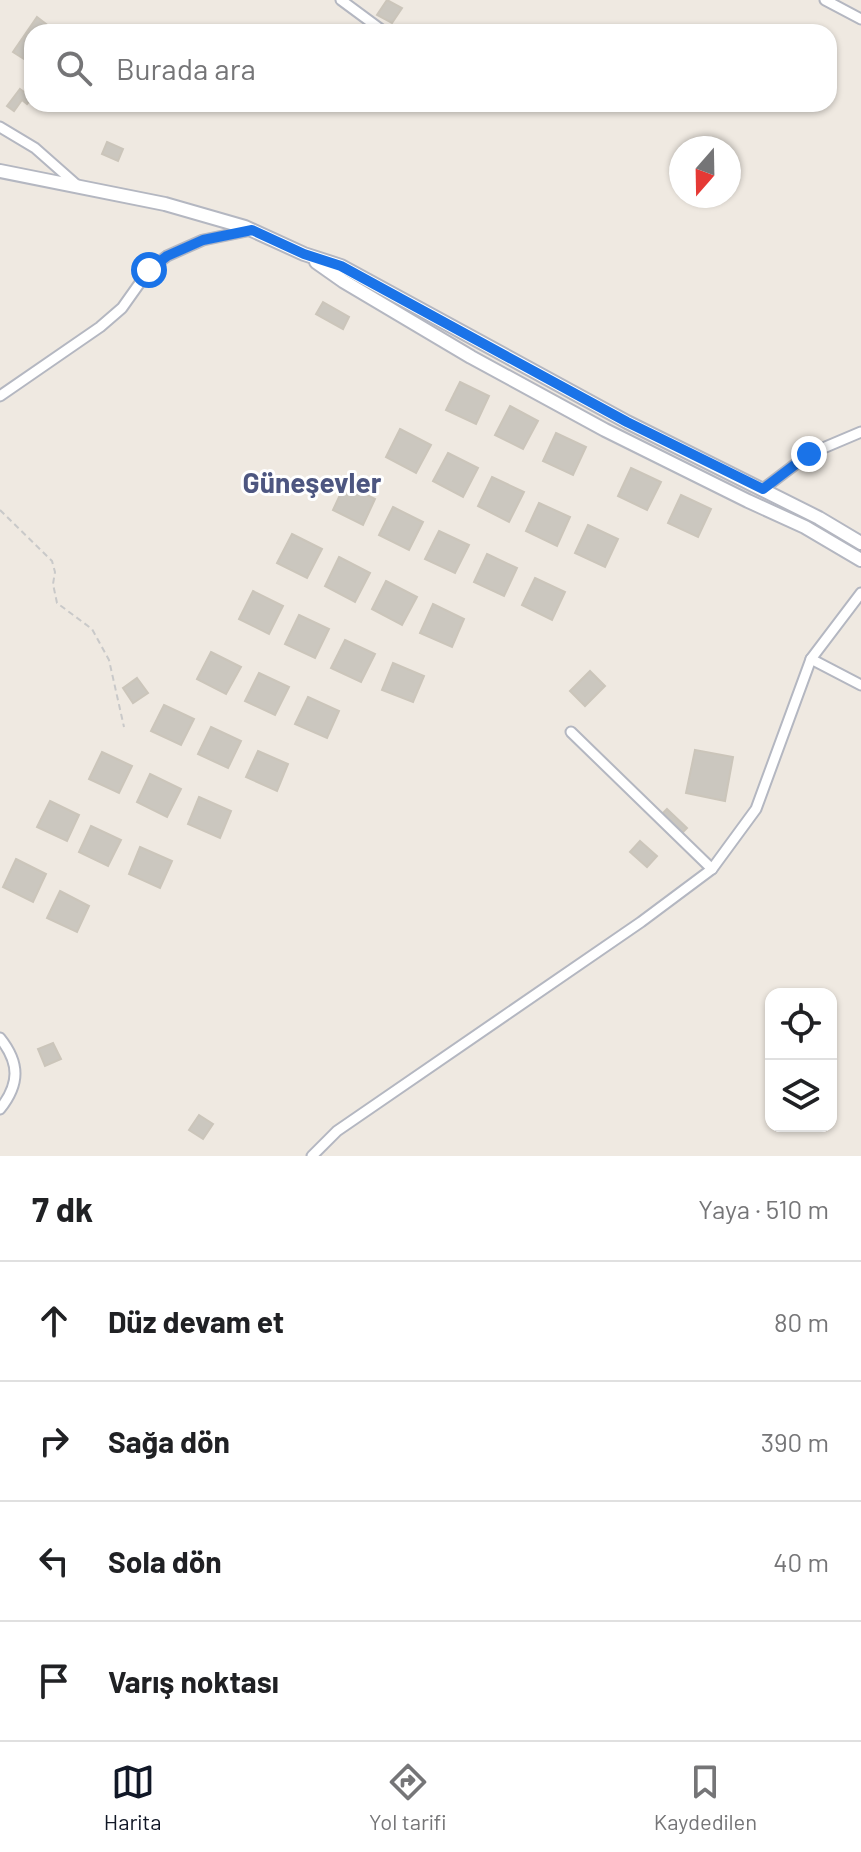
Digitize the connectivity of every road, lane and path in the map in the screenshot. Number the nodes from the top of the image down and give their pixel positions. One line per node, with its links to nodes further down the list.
1 (341, 0): 4 (street)
2 (825, 0): 3 (street)
3 (861, 19)
4 (374, 24)
5 (0, 127): 7 (street)
6 (0, 171): 7 (main road)
7 (78, 186): 8 (main road)
8 (252, 230): 9 (main road); 10 (street)
9 (304, 254): 12 (main road); 15 (main road)
10 (0, 396)
11 (861, 432): 12 (street)
12 (763, 489): 14 (main road)
13 (0, 510): 19 (path)
14 (861, 543)
15 (861, 560)
16 (861, 593): 17 (street)
17 (811, 659): 18 (street); 21 (street)
18 (861, 685)
19 (124, 727)
20 (571, 732): 21 (street)
21 (712, 869): 24 (street)
22 (0, 1038): 23 (street)
23 (0, 1109)
24 (312, 1156)

